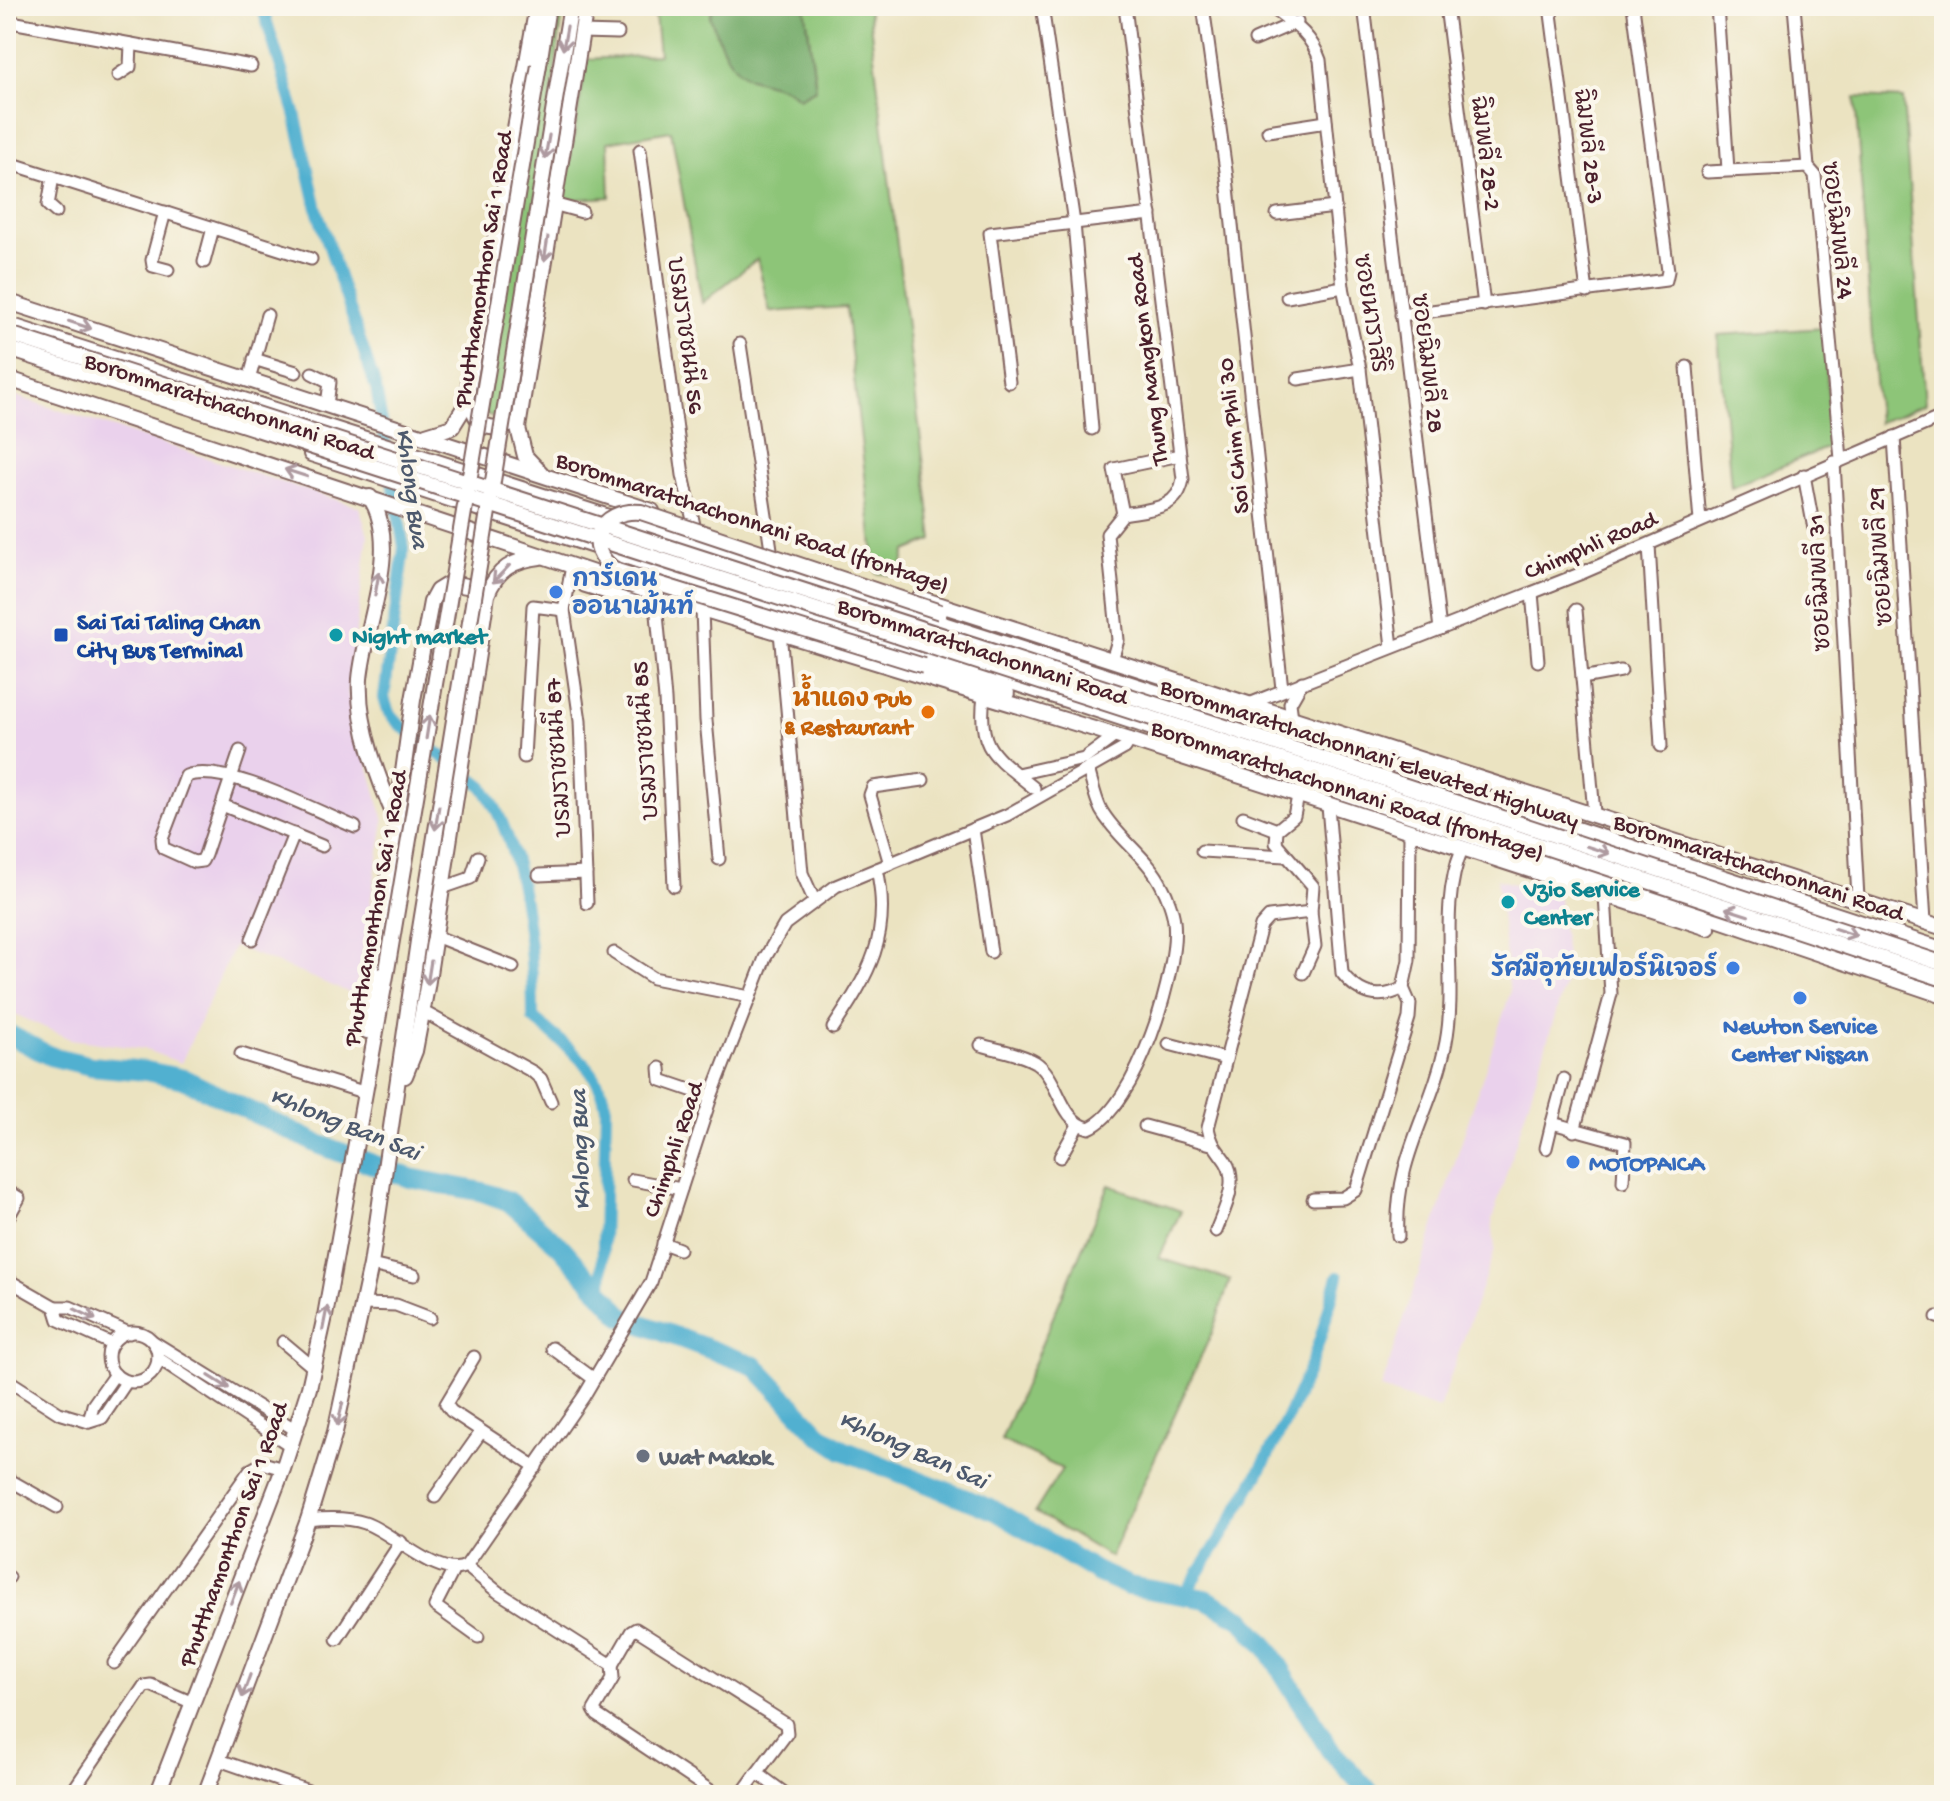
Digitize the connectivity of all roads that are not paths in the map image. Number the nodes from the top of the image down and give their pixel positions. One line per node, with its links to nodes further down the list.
1 (537, 6): 64 (main road, Phutthamonthon Sai 1 Road)
2 (548, 6): 166 (main road, Phutthamonthon Sai 1 Road, one-way to 2, bridge)
3 (571, 6): 165 (main road, Phutthamonthon Sai 1 Road, one-way to 165, bridge)
4 (586, 6): 17 (main road)
5 (1042, 6): 38 (street)
6 (1125, 6): 36 (street, Thung Mangkon Road)
7 (1203, 6): 99 (street, Soi Chim Phli 30)
8 (1270, 6): 15 (street, ซอยนาราสิริ)
9 (1364, 6): 49 (street, ซอยฉิมพลี 28)
10 (1446, 6): 47 (street, ฉิมพลี 28-2)
11 (1550, 6): 44 (street, ฉิมพลี 28-3)
12 (1633, 6): 44 (street)
13 (1717, 6): 28 (street)
14 (1794, 6): 27 (street, ซอยฉิมพลี 24)
15 (1297, 22): 19 (street); 23 (street, ซอยนาราสิริ)
16 (7, 23): 20 (street)
17 (581, 32): 18 (street); 31 (main road)
18 (618, 33)
19 (1255, 40)
20 (131, 44): 21 (street); 22 (street)
21 (251, 66)
22 (118, 75)
23 (1326, 122): 24 (street); 32 (street, ซอยนาราสิริ)
24 (1268, 131)
25 (640, 150): 78 (street, บรมราชชนนี 56)
26 (6, 162): 30 (street)
27 (1808, 167): 28 (street); 72 (street, ซอยฉิมพลี 24)
28 (1728, 170): 29 (street)
29 (1707, 172)
30 (53, 177): 33 (street); 34 (street)
31 (553, 204): 35 (street); 65 (main road, one-way to 65)
32 (1335, 207): 37 (street); 43 (street, ซอยนาราสิริ)
33 (56, 212)
34 (165, 212): 39 (street); 42 (street)
35 (582, 212)
36 (1151, 214): 38 (street); 71 (street, Thung Mangkon Road)
37 (1277, 214)
38 (1074, 223): 63 (street); 68 (street)
39 (213, 228): 40 (street); 41 (street)
40 (311, 259)
41 (204, 262)
42 (168, 270)
43 (1343, 287): 45 (street); 57 (street, ซอยนาราสิริ)
44 (1587, 292): 47 (street)
45 (1287, 297)
46 (6, 301): 62 (main road, Borommaratchachonnani Road (frontage), one-way to 62)
47 (1484, 305): 49 (street)
48 (267, 315): 54 (street)
49 (1401, 315): 91 (street, ซอยฉิมพลี 28)
50 (6, 325): 55 (main road, bridge); 146 (main road, Borommaratchachonnani Road)
51 (6, 333): 55 (main road, Borommaratchachonnani Elevated Highway, bridge)
52 (740, 344): 81 (street)
53 (6, 352): 55 (main road, Borommaratchachonnani Elevated Highway, bridge); 154 (main road, Borommaratchachonnani Road)
54 (254, 359): 58 (street); 62 (street)
55 (72, 362): 149 (main road, Borommaratchachonnani Elevated Highway, one-way to 149, bridge); 152 (main road, Borommaratchachonnani Elevated Highway, one-way to 55, bridge)
56 (1687, 367): 77 (street)
57 (1360, 369): 61 (street); 93 (street, ซอยนาราสิริ)
58 (296, 372)
59 (312, 373): 66 (street)
60 (6, 378): 75 (main road, Borommaratchachonnani Road (frontage), one-way to 60)
61 (1298, 379)
62 (249, 380): 66 (main road, Borommaratchachonnani Road (frontage))
63 (1009, 382)
64 (469, 387): 65 (main road); 69 (main road, Phutthamonthon Sai 1 Road)
65 (523, 398): 74 (main road)
66 (327, 405): 69 (main road, Borommaratchachonnani Road (frontage))
67 (1944, 416): 70 (street, Chimphli Road)
68 (1092, 429)
69 (421, 436): 74 (main road, Borommaratchachonnani Road (frontage))
70 (1894, 437): 72 (street, Chimphli Road); 141 (street, ซอยฉิมพลี 29)
71 (1180, 455): 76 (street, Thung Mangkon Road); 76 (street)
72 (1837, 461): 73 (street, Chimphli Road); 137 (street, ซอยฉิมพลี 31)
73 (1804, 475): 77 (street, Chimphli Road); 79 (street)
74 (543, 476): 78 (main road, Borommaratchachonnani Road (frontage))
75 (370, 497): 82 (main road, Borommaratchachonnani Road (frontage)); 118 (main road, one-way to 75)
76 (1123, 514): 94 (street)
77 (1700, 521): 80 (street, Chimphli Road)
78 (694, 525): 81 (main road, Borommaratchachonnani Road (frontage))
79 (1814, 529)
80 (1649, 545): 85 (street, Chimphli Road); 105 (street)
81 (771, 549): 94 (main road, Borommaratchachonnani Road (frontage))
82 (544, 557): 83 (main road, Borommaratchachonnani Road (frontage)); 90 (main road, one-way to 90)
83 (572, 566): 86 (main road, Borommaratchachonnani Road (frontage)); 88 (street, บรมราชชนนี 87)
84 (584, 586): 86 (street)
85 (1532, 593): 91 (street, Chimphli Road); 95 (street)
86 (656, 600): 87 (main road, Borommaratchachonnani Road (frontage)); 134 (street, บรมราชชนนี 85)
87 (702, 609): 92 (main road, Borommaratchachonnani Road (frontage)); 129 (street)
88 (564, 610): 107 (street); 132 (street, บรมราชชนนี 87)
89 (1576, 610): 97 (street)
90 (483, 617): 118 (main road); 135 (main road)
91 (1440, 629): 93 (street, Chimphli Road)
92 (780, 632): 100 (main road, Borommaratchachonnani Road (frontage)); 138 (street)
93 (1392, 647): 98 (street, Chimphli Road)
94 (1112, 660): 101 (main road, Borommaratchachonnani Road (frontage)); 103 (main road, bridge)
95 (1538, 661)
96 (1621, 671): 97 (street)
97 (1582, 678): 116 (street)
98 (1302, 681): 99 (street, Chimphli Road); 102 (street)
99 (1282, 689): 101 (street, Chimphli Road)
100 (984, 696): 103 (main road, Borommaratchachonnani Road (frontage)); 109 (street)
101 (1249, 704): 102 (main road, Borommaratchachonnani Road (frontage))
102 (1292, 718): 116 (main road, Borommaratchachonnani Road (frontage))
103 (1112, 734): 104 (main road, Borommaratchachonnani Road (frontage)); 109 (street)
104 (1130, 740): 108 (street, Chimphli Road); 113 (main road, Borommaratchachonnani Road (frontage))
105 (1661, 746)
106 (240, 751): 110 (street)
107 (524, 757)
108 (1088, 769): 120 (street, Chimphli Road); 170 (street)
109 (1017, 774): 112 (street)
110 (231, 777): 114 (street); 114 (street); 119 (street)
111 (923, 780): 130 (street)
112 (1034, 788)
113 (1298, 796): 115 (main road, Borommaratchachonnani Road (frontage)); 121 (street)
114 (222, 805): 123 (street)
115 (1328, 806): 122 (main road, Borommaratchachonnani Road (frontage)); 153 (street)
116 (1594, 813): 137 (main road, Borommaratchachonnani Road (frontage))
117 (1243, 817): 121 (street)
118 (397, 823): 166 (main road)
119 (355, 827)
120 (973, 829): 130 (street, Chimphli Road); 147 (street)
121 (1277, 830): 127 (street)
122 (1410, 832): 125 (main road, Borommaratchachonnani Road (frontage)); 153 (street)
123 (294, 834): 124 (street); 145 (street)
124 (322, 846)
125 (1462, 849): 136 (main road, Borommaratchachonnani Road (frontage)); 183 (street)
126 (1202, 851): 127 (street)
127 (1285, 856): 140 (street)
128 (478, 857): 135 (street)
129 (719, 859)
130 (890, 864): 131 (street, Chimphli Road)
131 (877, 869): 138 (street, Chimphli Road); 158 (street)
132 (586, 873): 133 (street); 139 (street, บรมราชชนนี 87)
133 (539, 875)
134 (674, 886)
135 (442, 888): 144 (main road)
136 (1605, 896): 156 (main road, Borommaratchachonnani Road (frontage)); 172 (street)
137 (1858, 898): 141 (main road, Borommaratchachonnani Road (frontage))
138 (814, 900): 155 (street, Chimphli Road)
139 (587, 903)
140 (1311, 912): 151 (street); 162 (street)
141 (1921, 920): 142 (main road, Borommaratchachonnani Road (frontage)); 143 (main road)
142 (1944, 928)
143 (1944, 935)
144 (435, 936): 150 (street); 157 (main road, one-way to 157)
145 (252, 939)
146 (1944, 950)
147 (991, 952)
148 (614, 953): 155 (street)
149 (1944, 964)
150 (513, 967)
151 (1303, 973)
152 (1944, 979)
153 (1403, 988): 180 (street)
154 (1944, 996)
155 (750, 997): 167 (street, Chimphli Road)
156 (1944, 1006)
157 (422, 1011): 165 (main road); 168 (street)
158 (833, 1028)
159 (1169, 1044): 162 (street)
160 (981, 1045): 170 (street)
161 (241, 1054): 166 (street)
162 (1226, 1059): 173 (street)
163 (660, 1068): 167 (street)
164 (1564, 1079): 169 (street)
165 (398, 1090): 186 (main road, Phutthamonthon Sai 1 Road)
166 (363, 1092): 199 (main road, Phutthamonthon Sai 1 Road, one-way to 166)
167 (711, 1097): 178 (street, Chimphli Road)
168 (551, 1102)
169 (1552, 1123): 172 (street); 174 (street)
170 (1078, 1125): 175 (street)
171 (1145, 1126): 173 (street)
172 (1574, 1131): 177 (street)
173 (1211, 1144): 182 (street)
174 (1546, 1148)
175 (1060, 1157)
176 (633, 1180): 178 (street)
177 (1623, 1182)
178 (681, 1189): 184 (street, Chimphli Road)
179 (6, 1190): 181 (street)
180 (1313, 1199)
181 (6, 1221)
182 (1216, 1231)
183 (1398, 1236)
184 (663, 1243): 185 (street); 202 (street, Chimphli Road)
185 (679, 1249)
186 (371, 1265): 187 (street); 189 (main road, Phutthamonthon Sai 1 Road)
187 (414, 1275)
188 (6, 1279): 190 (street)
189 (363, 1304): 191 (street); 213 (main road, Phutthamonthon Sai 1 Road, one-way to 213)
190 (55, 1307): 192 (street, one-way to 192); 195 (street)
191 (430, 1318)
192 (129, 1333): 193 (street); 195 (street)
193 (152, 1341): 198 (street); 205 (street, one-way to 205)
194 (283, 1342): 199 (street)
195 (112, 1344): 200 (street)
196 (552, 1348): 202 (street)
197 (474, 1357): 206 (street)
198 (158, 1358): 203 (street); 207 (street)
199 (314, 1368): 205 (main road, Phutthamonthon Sai 1 Road)
200 (115, 1374): 203 (street); 204 (street)
201 (6, 1379): 204 (street)
202 (594, 1379): 208 (street, Chimphli Road)
203 (127, 1381): 204 (street)
204 (89, 1422)
205 (296, 1430): 207 (main road, Phutthamonthon Sai 1 Road)
206 (481, 1432): 208 (street); 211 (street)
207 (291, 1446): 209 (main road, Phutthamonthon Sai 1 Road)
208 (536, 1467): 215 (street, Chimphli Road)
209 (283, 1469): 218 (street); 220 (main road, Phutthamonthon Sai 1 Road, one-way to 209)
210 (6, 1478): 212 (street)
211 (435, 1497)
212 (57, 1507)
213 (308, 1520): 214 (street); 221 (main road, Phutthamonthon Sai 1 Road, one-way to 221)
214 (401, 1542): 215 (street); 217 (street)
215 (460, 1568): 216 (street, Chimphli Road); 219 (street)
216 (478, 1637)
217 (337, 1639)
218 (114, 1663)
219 (612, 1665): 222 (street); 227 (street)
220 (193, 1703): 223 (street); 224 (main road, Phutthamonthon Sai 1 Road)
221 (219, 1760): 225 (main road, Phutthamonthon Sai 1 Road); 226 (street)
222 (757, 1773): 228 (street); 229 (street)
223 (70, 1795)
224 (157, 1795)
225 (205, 1795)
226 (320, 1795)
227 (717, 1795)
228 (741, 1795)
229 (787, 1795)

